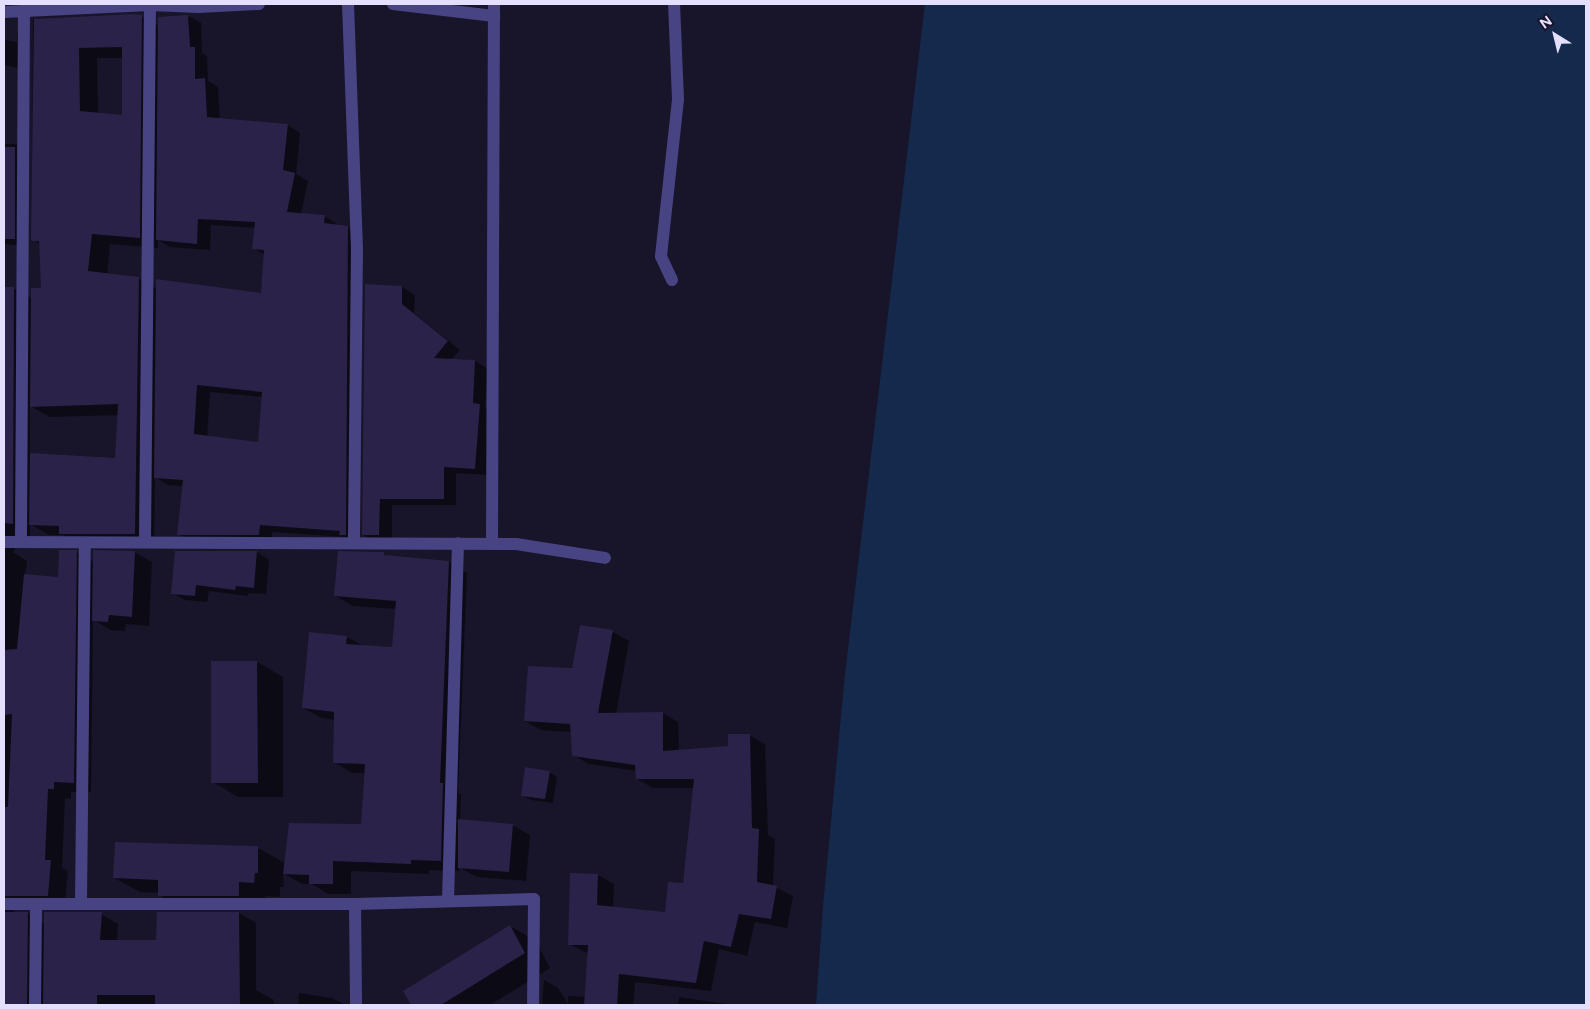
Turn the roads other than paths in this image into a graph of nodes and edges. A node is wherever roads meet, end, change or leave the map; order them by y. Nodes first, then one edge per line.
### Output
1 (259, 4) edge
2 (348, 4) edge
3 (393, 4) edge
4 (674, 4) edge
5 (150, 5) junction
6 (24, 10) junction
7 (494, 10) edge
8 (4, 12) edge
9 (672, 280) dead end
10 (145, 541) junction
11 (4, 542) edge
12 (21, 542) junction
13 (354, 542) junction
14 (458, 543) junction
15 (85, 544) junction
16 (492, 544) junction
17 (605, 558) dead end
18 (448, 901) junction
19 (4, 904) edge
20 (81, 904) junction
21 (355, 904) junction
22 (36, 905) junction
23 (34, 1005) edge
24 (356, 1005) edge
25 (533, 1005) edge

1 - 5 street
2 - 13 street
3 - 7 street
4 - 9 street
5 - 6 street
5 - 10 street
6 - 8 street
6 - 12 street
7 - 16 street
10 - 13 street
10 - 15 street
11 - 12 street
12 - 15 street
13 - 14 street
14 - 16 street
14 - 18 street
15 - 20 street
16 - 17 street
18 - 21 street
18 - 25 street
19 - 22 street
20 - 21 street
20 - 22 street
21 - 24 street
22 - 23 street

